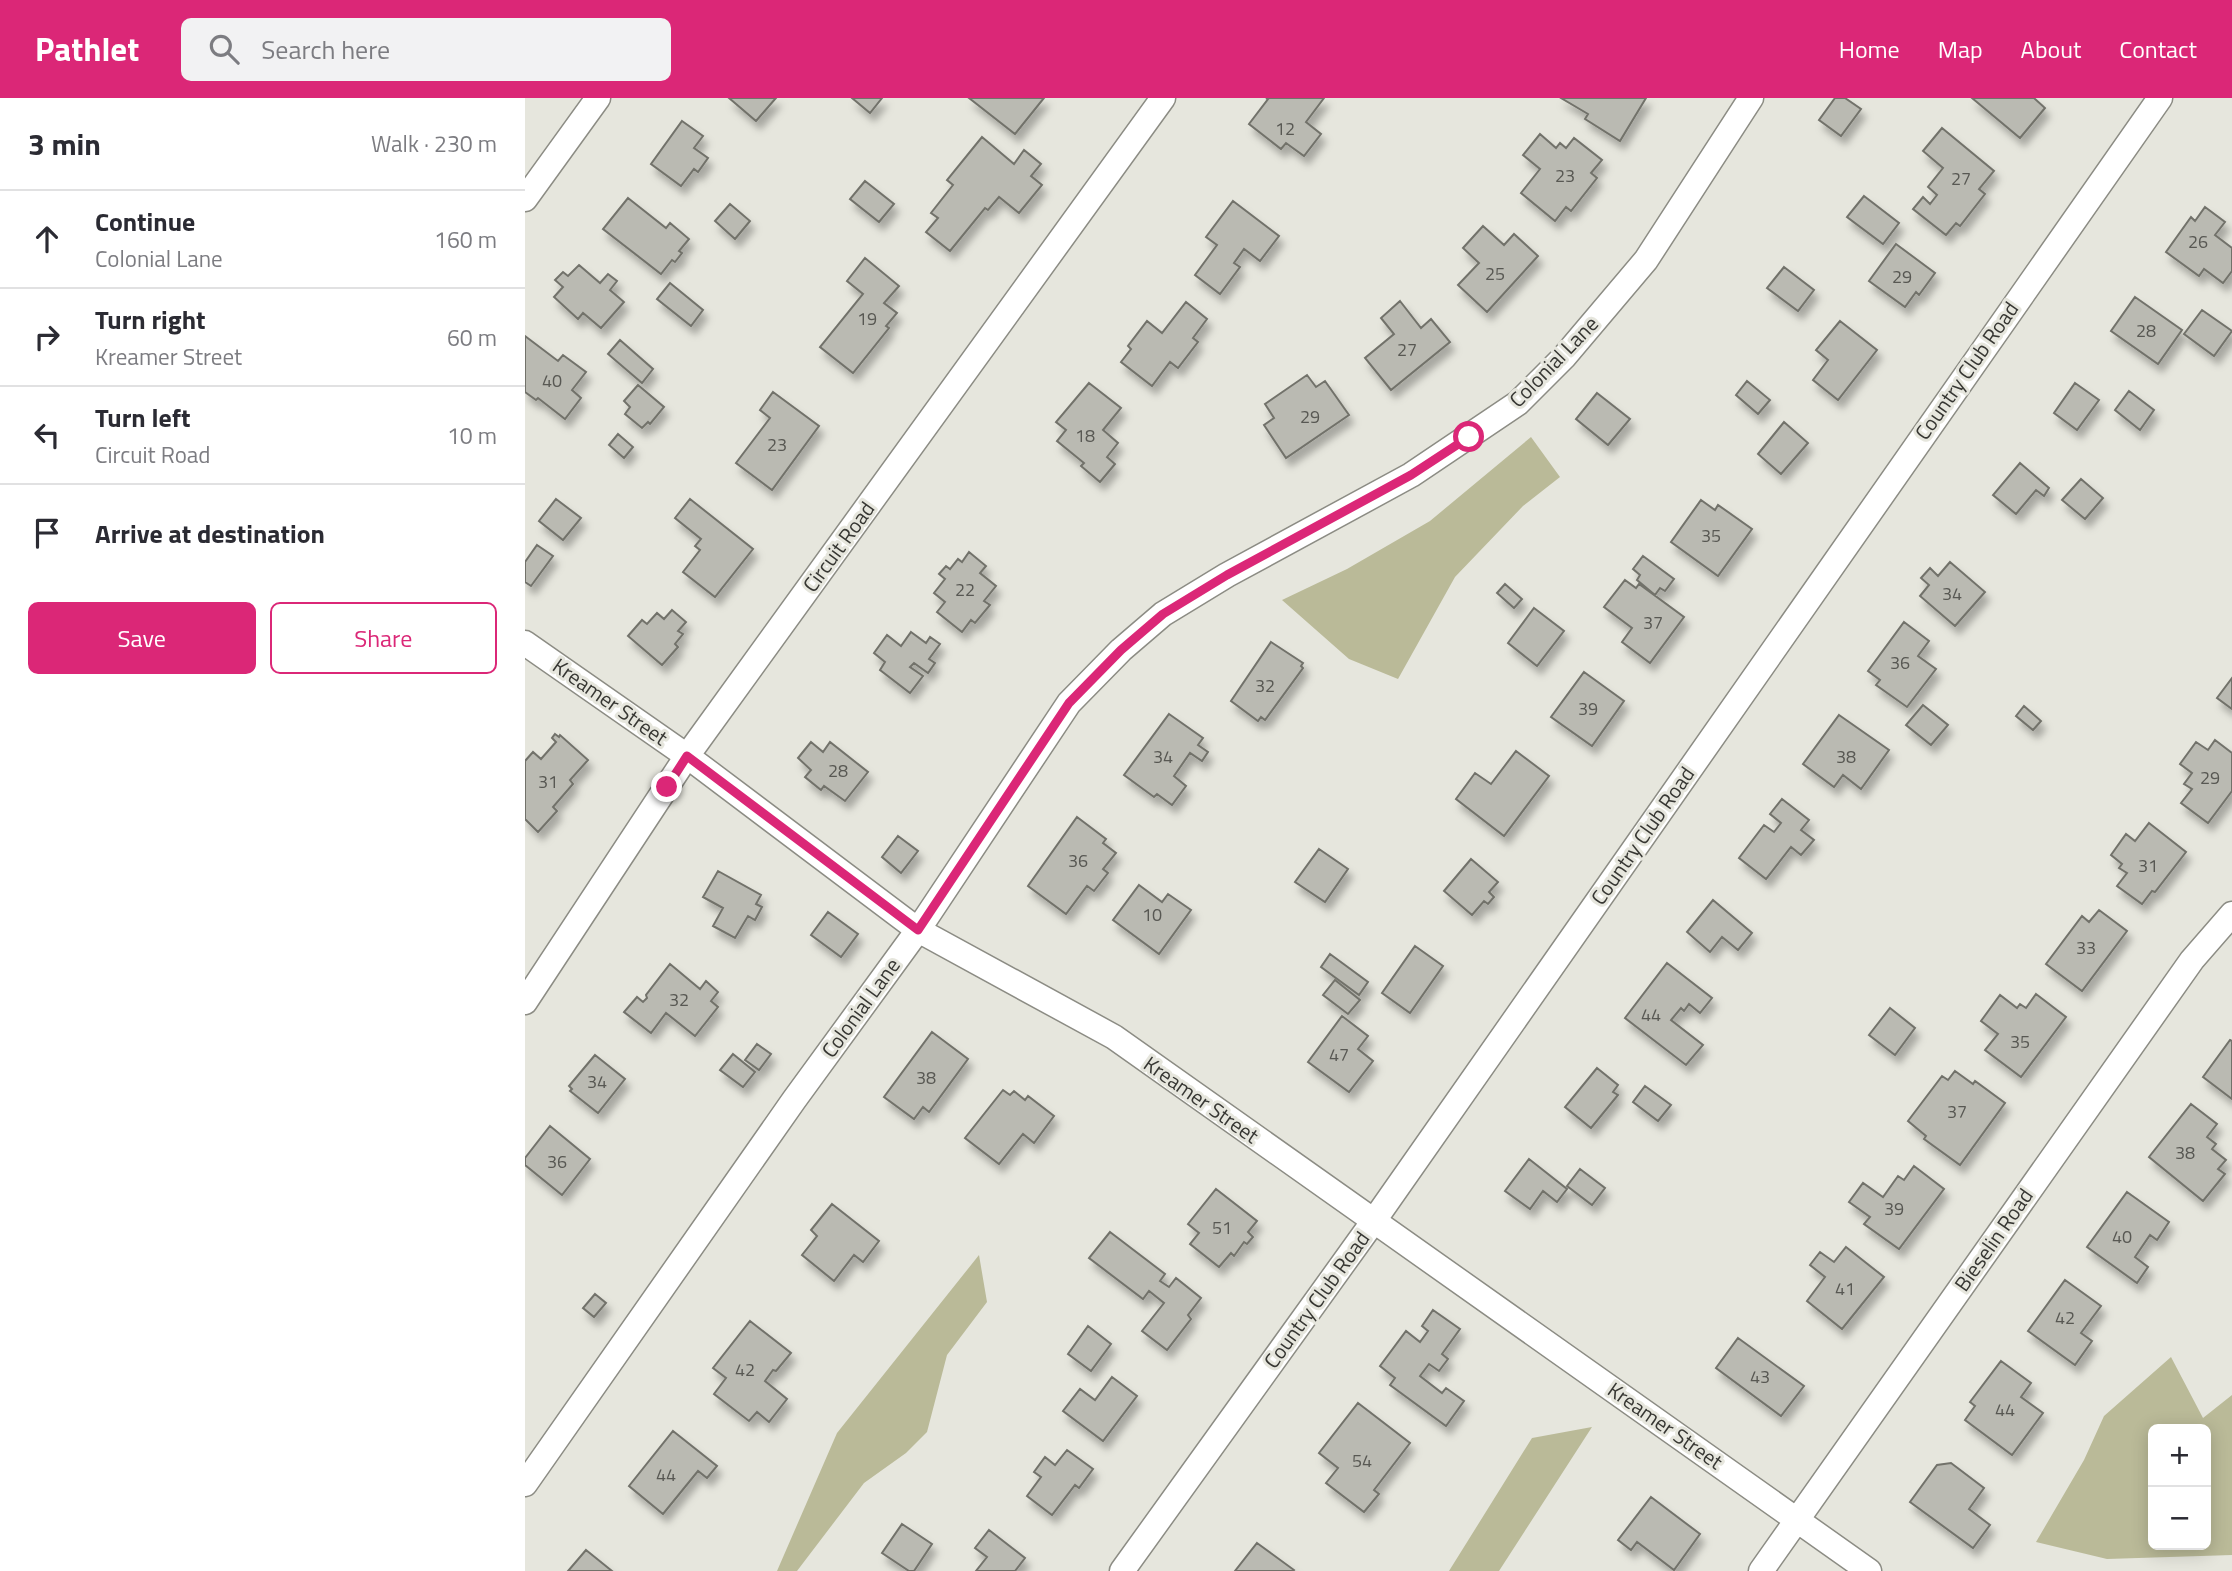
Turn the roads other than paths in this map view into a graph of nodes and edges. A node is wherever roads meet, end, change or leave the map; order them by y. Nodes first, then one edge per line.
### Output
1 (598, 98) edge
2 (1163, 98) edge
3 (1751, 98) edge
4 (2160, 98) edge
5 (525, 199) edge
6 (525, 643) edge
7 (687, 756) junction
8 (2232, 914) edge
9 (918, 930) junction
10 (525, 1002) edge
11 (1373, 1222) junction
12 (525, 1484) edge
13 (1797, 1519) junction
14 (1122, 1571) edge
15 (1761, 1571) edge
16 (1869, 1571) edge

1 - 5 street
2 - 7 street, Circuit Road
3 - 9 street, Colonial Lane
4 - 11 street, Country Club Road
6 - 7 street, Kreamer Street
7 - 9 street, Kreamer Street
7 - 10 street, Circuit Road
8 - 13 street, Bieselin Road
9 - 11 street, Kreamer Street
9 - 12 street, Colonial Lane
11 - 13 street, Kreamer Street
11 - 14 street, Country Club Road
13 - 15 street, Bieselin Road
13 - 16 street, Kreamer Street

